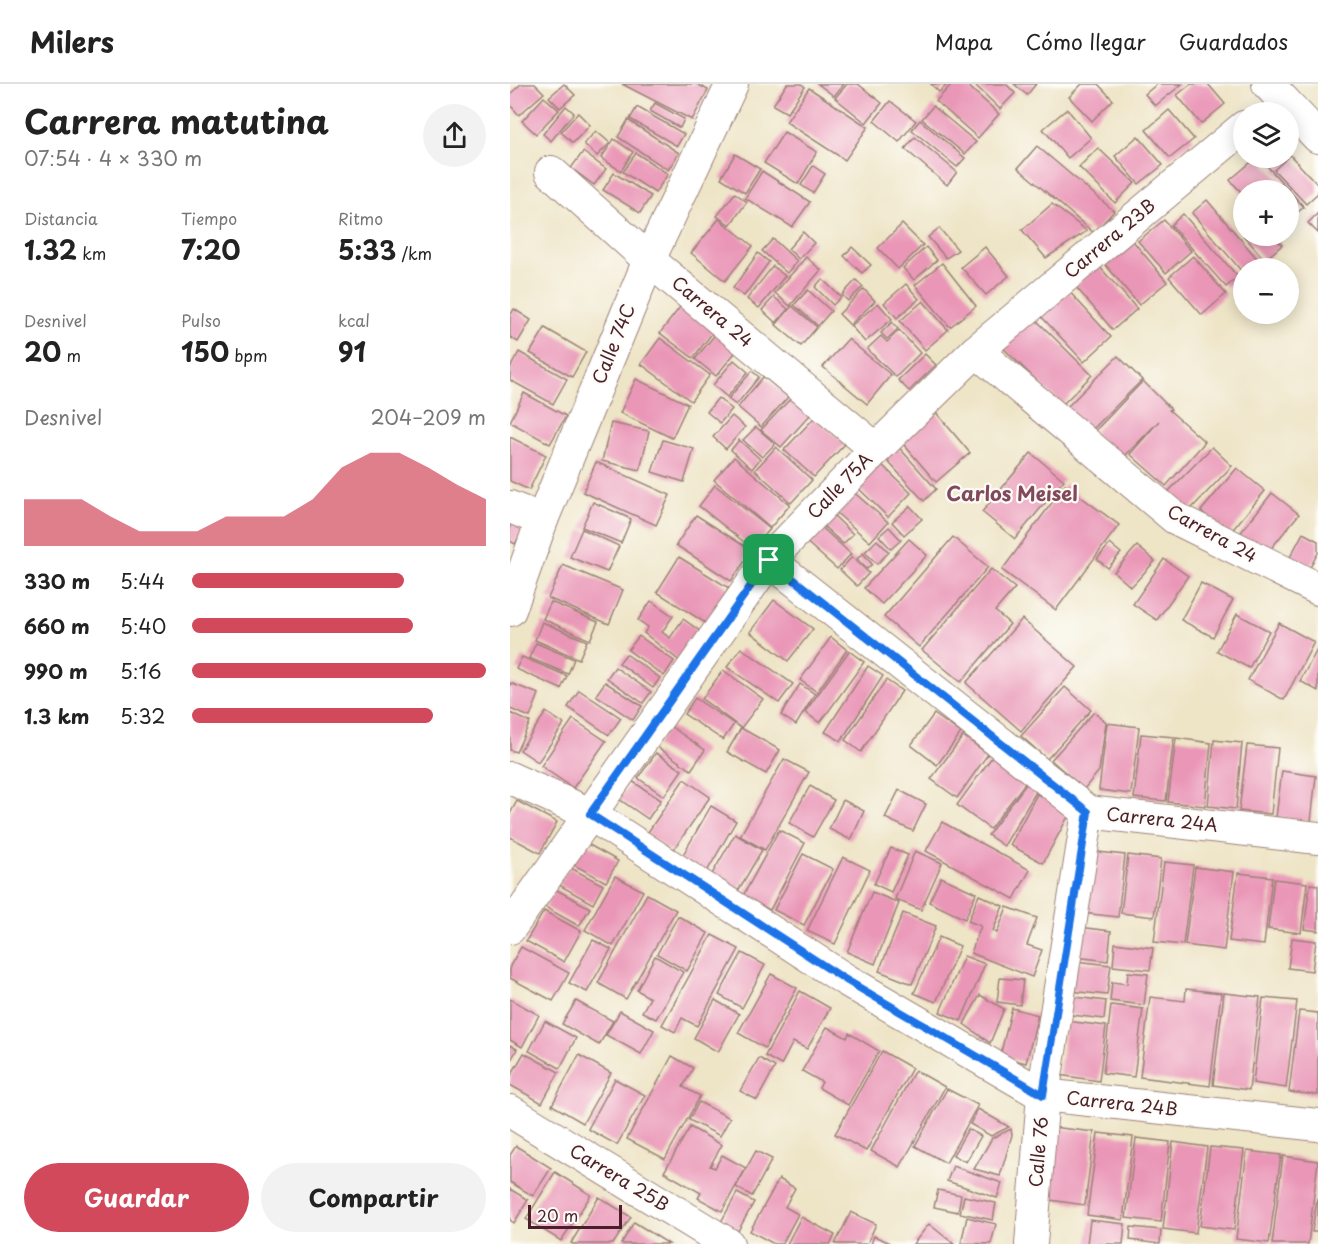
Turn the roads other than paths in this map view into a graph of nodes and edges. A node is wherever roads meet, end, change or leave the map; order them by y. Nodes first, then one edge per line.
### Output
1 (732, 84) edge
2 (1269, 98) edge
3 (1233, 136) edge
4 (1318, 137) edge
5 (551, 172) dead end
6 (649, 260) junction
7 (976, 351) junction
8 (876, 449) junction
9 (510, 507) edge
10 (542, 520) junction
11 (769, 560) junction
12 (1318, 590) edge
13 (510, 610) edge
14 (510, 778) edge
15 (1088, 812) junction
16 (590, 814) junction
17 (1318, 838) edge
18 (510, 928) edge
19 (1043, 1095) junction
20 (510, 1111) edge
21 (1318, 1125) edge
22 (728, 1244) edge
23 (1031, 1244) edge

1 - 6 street, Calle 74C
2 - 4 street
3 - 7 street, Carrera 23B
5 - 6 street, Carrera 24
6 - 8 street, Carrera 24
6 - 10 street, Calle 74C
7 - 8 street, Calle 75A
7 - 12 street, Carrera 24
8 - 11 street, Calle 75A
9 - 10 street
10 - 13 street, Calle 74C
11 - 15 street, Carrera 24A
11 - 16 street, Calle 75A
14 - 16 street, Carrera 24B
15 - 17 street, Carrera 24A
15 - 19 street, Calle 76
16 - 18 street, Calle 75A
16 - 19 street, Carrera 24B
19 - 21 street, Carrera 24B
19 - 23 street, Calle 76
20 - 22 street, Carrera 25B

